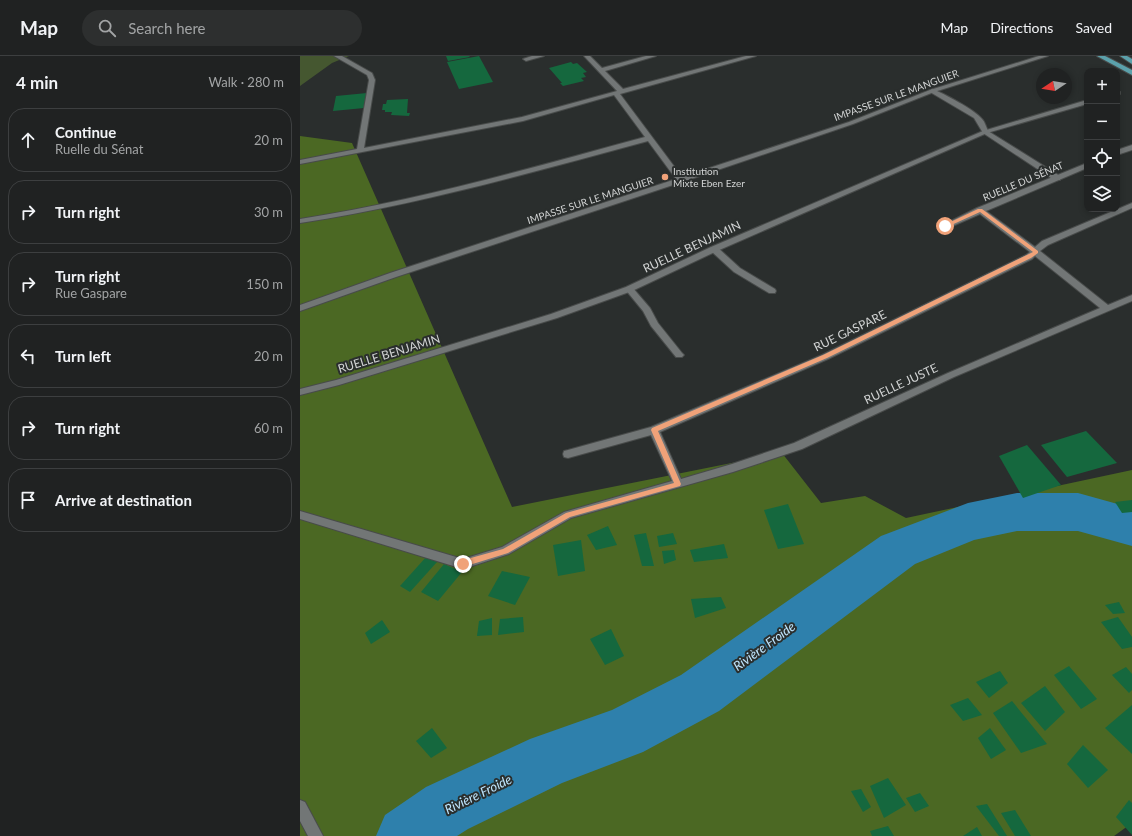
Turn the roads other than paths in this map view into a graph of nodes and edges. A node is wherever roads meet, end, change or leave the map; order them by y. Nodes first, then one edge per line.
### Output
1 (337, 56) edge
2 (541, 56) edge
3 (587, 56) edge
4 (653, 56) edge
5 (753, 56) edge
6 (1046, 56) edge
7 (1100, 56) edge
8 (1123, 56) edge
9 (526, 59) dead end
10 (1132, 62) edge
11 (600, 70) junction
12 (1132, 73) edge
13 (932, 91) junction
14 (619, 93) junction
15 (1084, 103) edge
16 (985, 132) junction
17 (649, 138) junction
18 (1132, 147) edge
19 (360, 150) junction
20 (1120, 152) edge
21 (300, 162) edge
22 (1084, 166) edge
23 (1057, 178) junction
24 (681, 181) junction
25 (1132, 205) edge
26 (980, 210) junction
27 (300, 221) edge
28 (945, 226) dead end
29 (714, 249) junction
30 (1036, 252) junction
31 (629, 289) junction
32 (772, 291) dead end
33 (1132, 298) edge
34 (300, 308) edge
35 (1106, 308) junction
36 (679, 355) dead end
37 (300, 392) edge
38 (654, 430) junction
39 (568, 454) dead end
40 (678, 484) junction
41 (300, 515) edge
42 (300, 807) edge
43 (316, 836) edge

1 - 19 street
2 - 9 street
3 - 11 street
4 - 11 street
5 - 14 street
6 - 13 street, IMPASSE SUR LE MANGUIER
7 - 12 main road
8 - 10 main road
11 - 14 street
13 - 16 street
13 - 24 street, IMPASSE SUR LE MANGUIER
14 - 17 street
14 - 19 street
15 - 16 street, RUELLE BENJAMIN
16 - 23 street
16 - 29 street, RUELLE BENJAMIN
17 - 24 street
17 - 27 street
18 - 20 street
19 - 21 street
22 - 23 street, RUELLE DU SÉNAT
23 - 26 street, RUELLE DU SÉNAT
24 - 34 street, IMPASSE SUR LE MANGUIER
25 - 30 street, RUE GASPARE
26 - 28 street, RUELLE DU SÉNAT
26 - 30 street
29 - 31 street, RUELLE BENJAMIN
29 - 32 street
30 - 35 street
30 - 38 street, RUE GASPARE
31 - 36 street
31 - 37 street, RUELLE BENJAMIN
33 - 35 street, RUELLE JUSTE
35 - 40 street, RUELLE JUSTE
38 - 39 street, RUE GASPARE
38 - 40 street
40 - 41 street, RUELLE JUSTE
42 - 43 street

